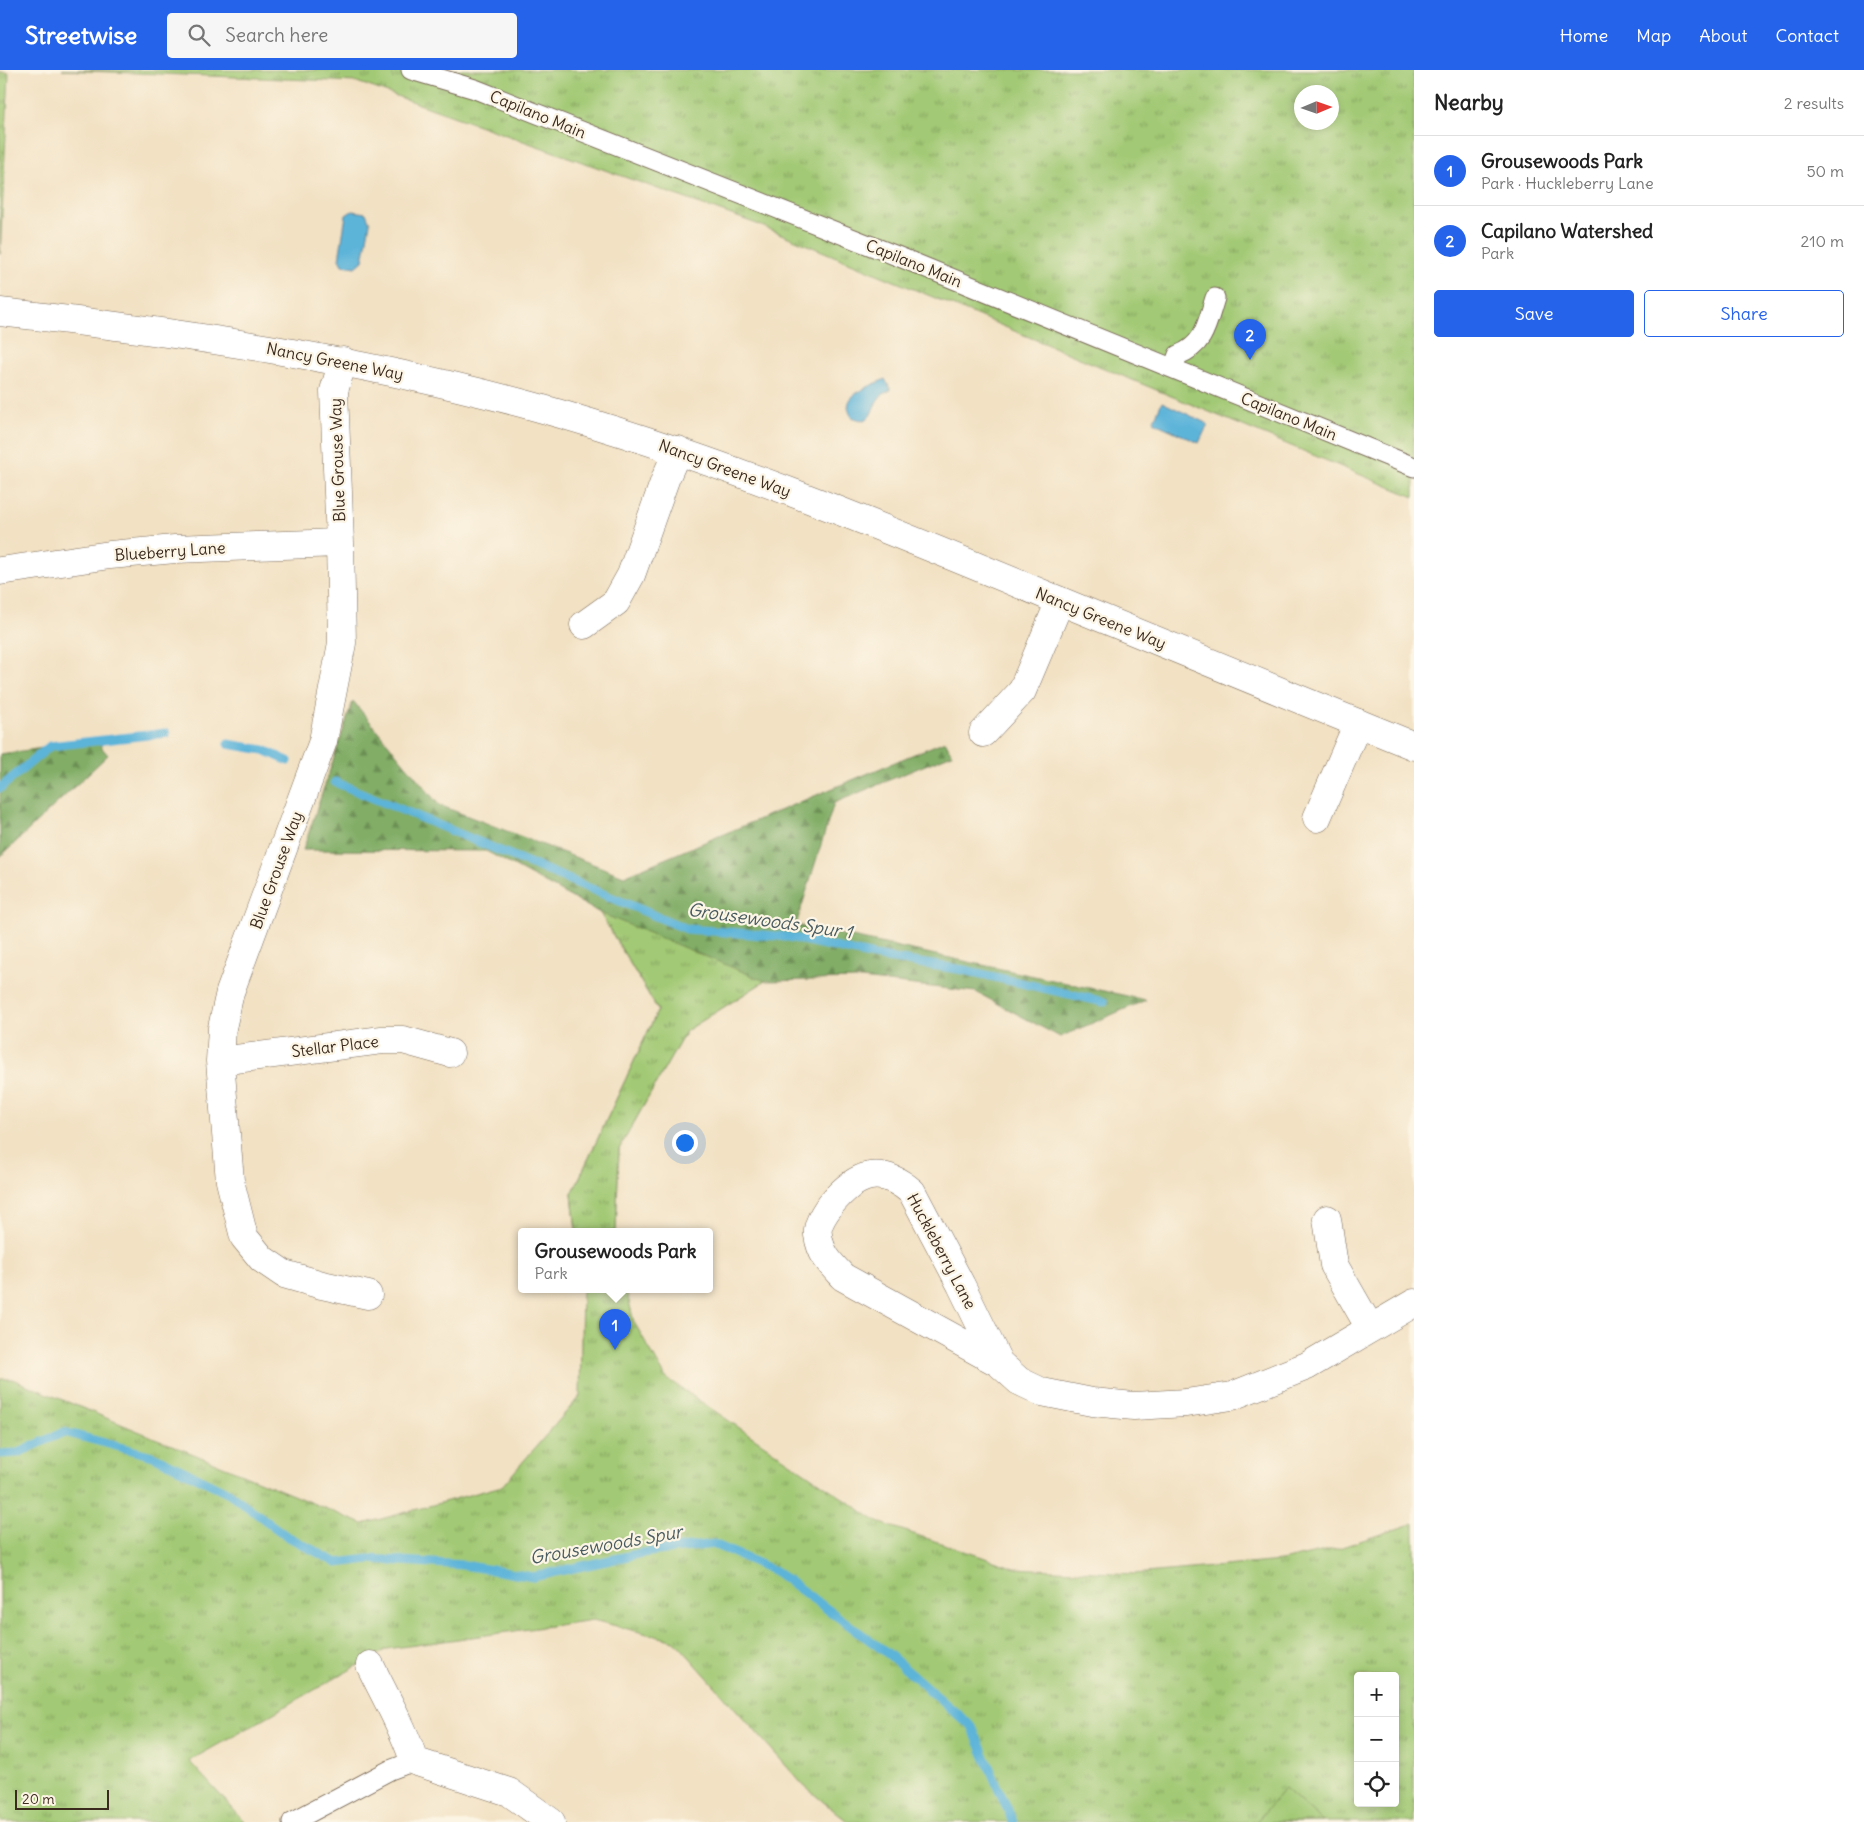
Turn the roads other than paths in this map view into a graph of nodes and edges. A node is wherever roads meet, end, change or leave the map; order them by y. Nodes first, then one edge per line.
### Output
1 (411, 70) edge
2 (1215, 298) dead end
3 (0, 312) edge
4 (343, 361) junction
5 (1172, 368) junction
6 (678, 450) junction
7 (1414, 467) edge
8 (340, 543) junction
9 (0, 571) edge
10 (1060, 601) junction
11 (584, 625) dead end
12 (1358, 723) junction
13 (983, 733) dead end
14 (1414, 746) edge
15 (1317, 818) dead end
16 (450, 1053) dead end
17 (220, 1061) junction
18 (1327, 1219) dead end
19 (368, 1296) dead end
20 (1414, 1303) edge
21 (1370, 1328) junction
22 (999, 1363) junction
23 (370, 1665) dead end
24 (414, 1762) junction
25 (292, 1822) edge
26 (551, 1822) edge

1 - 5 lane, Capilano Main
2 - 5 lane
3 - 4 street, Nancy Greene Way
4 - 6 street, Nancy Greene Way
4 - 8 street, Blue Grouse Way
5 - 7 lane, Capilano Main
6 - 10 street, Nancy Greene Way
6 - 11 street
8 - 9 street, Blueberry Lane
8 - 17 street, Blue Grouse Way
10 - 12 street, Nancy Greene Way
10 - 13 street
12 - 14 street, Nancy Greene Way
12 - 15 street
16 - 17 street, Stellar Place
17 - 19 street, Blue Grouse Way
18 - 21 street
20 - 21 street, Huckleberry Lane
21 - 22 street, Huckleberry Lane
22 - 22 street, Huckleberry Lane
23 - 24 street
24 - 25 lane
24 - 26 street

